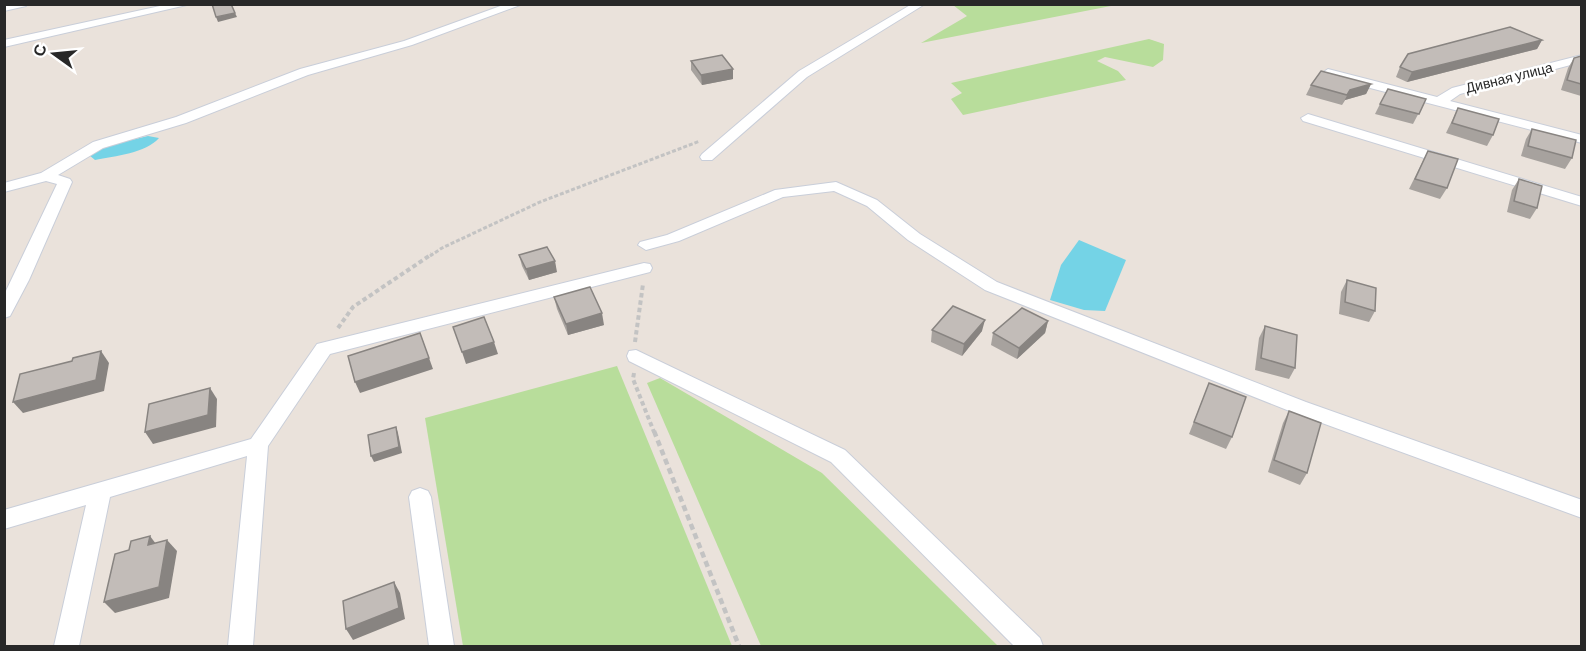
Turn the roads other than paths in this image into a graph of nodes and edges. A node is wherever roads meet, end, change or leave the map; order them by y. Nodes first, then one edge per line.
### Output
1 (22, 4) edge
2 (186, 4) edge
3 (518, 4) edge
4 (920, 4) edge
5 (4, 8) edge
6 (4, 44) edge
7 (1581, 58) edge
8 (1328, 73) edge
9 (1439, 102) junction
10 (1308, 118) dead end
11 (1581, 139) edge
12 (707, 157) dead end
13 (46, 176) junction
14 (4, 188) edge
15 (1581, 202) edge
16 (646, 245) dead end
17 (644, 268) road end
18 (4, 312) edge
19 (636, 356) road end
20 (258, 445) junction
21 (100, 493) junction
22 (420, 496) dead end
23 (1581, 509) edge
24 (4, 520) edge
25 (66, 646) edge
26 (241, 646) edge
27 (442, 646) edge
28 (1031, 646) edge

1 - 5 street
2 - 6 street
3 - 13 street
4 - 12 street
7 - 9 street, Дивная улица
8 - 9 street
9 - 11 street
10 - 15 street
13 - 14 street
13 - 18 street
16 - 23 street
17 - 20 street
19 - 28 street
20 - 21 street
20 - 26 street
21 - 24 street
21 - 25 street
22 - 27 street

